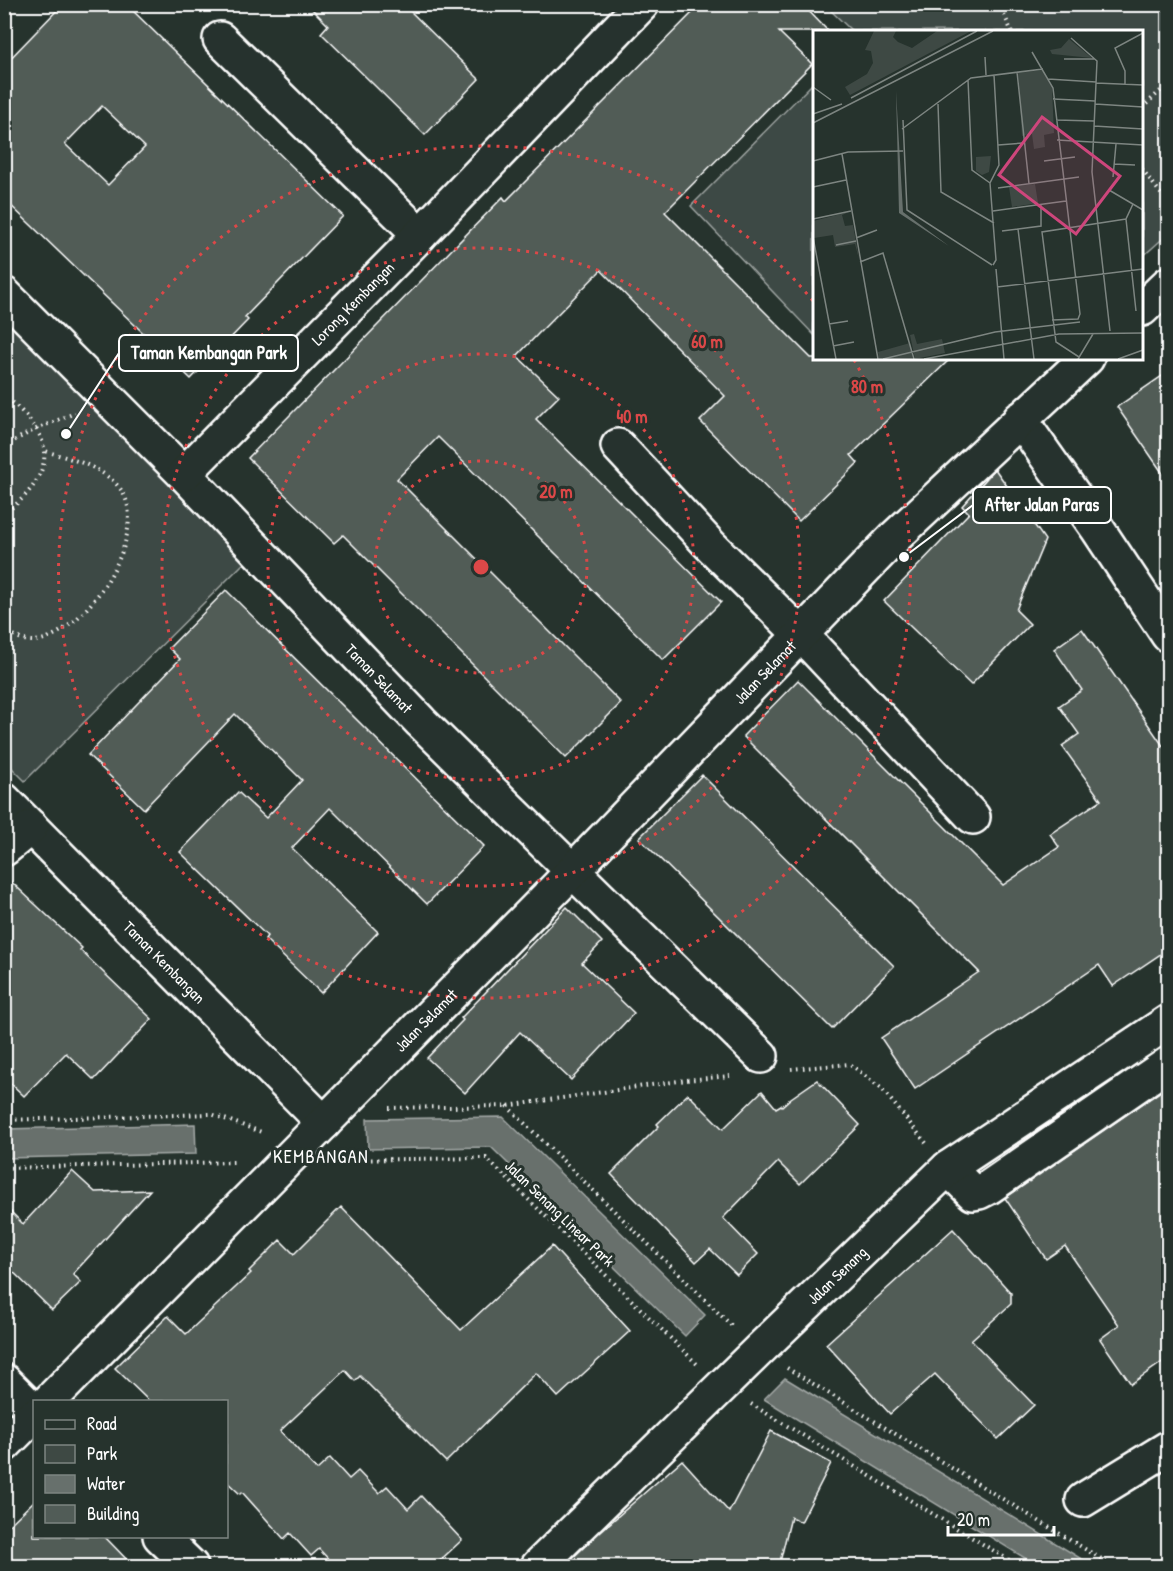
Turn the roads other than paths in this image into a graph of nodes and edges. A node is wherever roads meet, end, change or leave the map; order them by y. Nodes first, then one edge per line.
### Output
1 (642, 4) edge
2 (220, 39) dead end
3 (420, 235) junction
4 (1168, 284) edge
5 (4, 294) edge
6 (1143, 308) edge
7 (1085, 360) edge
8 (1020, 419) junction
9 (618, 446) dead end
10 (184, 474) junction
11 (800, 635) junction
12 (1168, 635) edge
13 (4, 800) edge
14 (973, 817) dead end
15 (31, 827) junction
16 (4, 849) edge
17 (572, 871) junction
18 (1168, 1022) edge
19 (773, 1063) road end
20 (1168, 1064) edge
21 (324, 1123) junction
22 (948, 1168) junction
23 (4, 1381) edge
24 (49, 1400) edge
25 (33, 1412) edge
26 (33, 1414) edge
27 (4, 1445) edge
28 (1168, 1448) edge
29 (1083, 1500) dead end
30 (162, 1538) edge
31 (191, 1566) edge
32 (538, 1566) edge

1 - 3 street, Lorong Kembangan
2 - 3 street
3 - 10 street, Lorong Kembangan
4 - 6 street
5 - 10 street, Taman Selamat
7 - 8 street, Jalan Selamat
8 - 11 street, Jalan Selamat
8 - 12 street
9 - 11 street, Jalan Selamat
10 - 17 street, Taman Selamat
11 - 14 street, Jalan Selamat
11 - 17 street, Jalan Selamat
13 - 15 street, Taman Kembangan
15 - 16 street
15 - 21 street, Taman Kembangan
17 - 19 street, Taman Selamat
17 - 21 street, Jalan Selamat
18 - 22 street, Jalan Senang
20 - 22 street
21 - 24 street, Jalan Selamat
22 - 32 street, Jalan Senang
23 - 25 street
26 - 27 street
28 - 29 street
30 - 31 street

